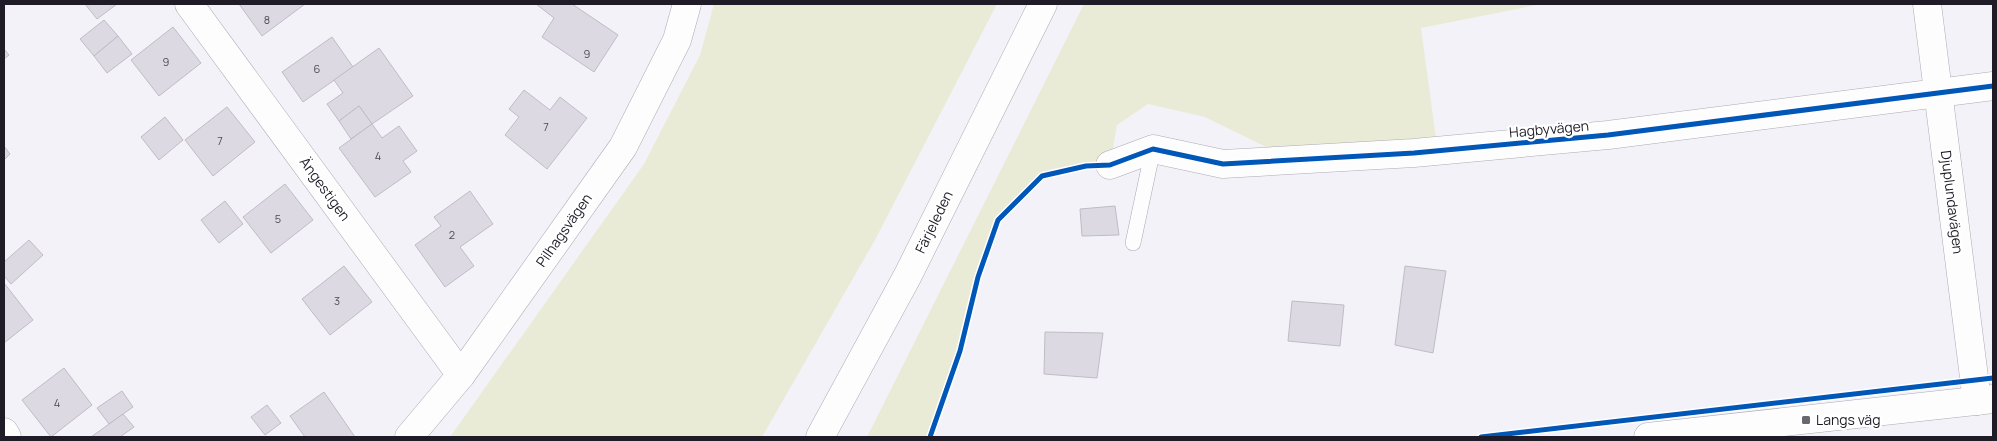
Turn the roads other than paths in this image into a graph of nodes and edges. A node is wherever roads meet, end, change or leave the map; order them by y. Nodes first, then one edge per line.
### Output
1 (189, 4) edge
2 (687, 4) edge
3 (1044, 4) edge
4 (1927, 4) edge
5 (1993, 86) edge
6 (1938, 94) junction
7 (1153, 149) junction
8 (1110, 165) dead end
9 (1134, 242) dead end
10 (461, 375) junction
11 (1985, 400) edge
12 (4, 432) edge
13 (1663, 436) edge
14 (7, 437) edge
15 (409, 437) edge
16 (820, 437) edge

1 - 10 street, Ängestigen
2 - 10 street, Pilhagsvägen
3 - 16 street, Färjeleden
4 - 6 street, Djuplundavägen
5 - 6 street, Hagbyvägen
6 - 7 street, Hagbyvägen
6 - 11 street, Djuplundavägen
7 - 8 street
7 - 9 lane
10 - 15 street, Pilhagsvägen
11 - 13 street
12 - 14 street

